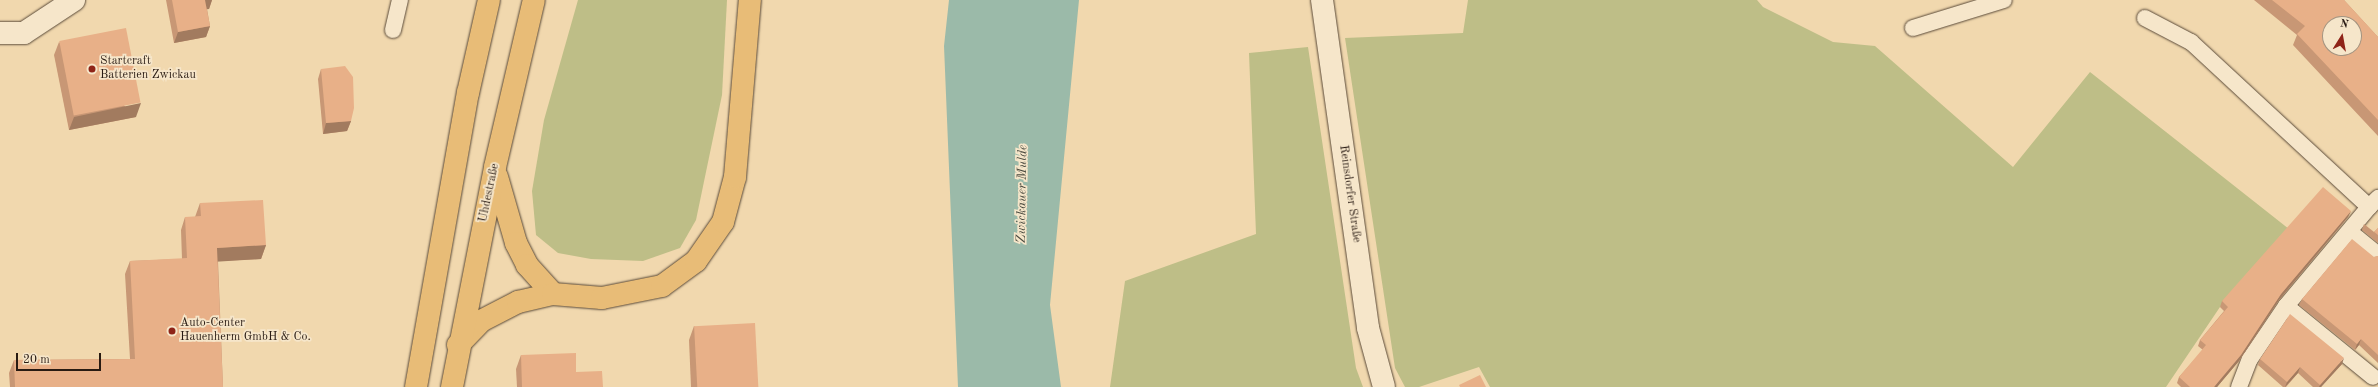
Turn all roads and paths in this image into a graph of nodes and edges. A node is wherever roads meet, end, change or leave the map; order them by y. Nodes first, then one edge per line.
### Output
1 (74, 0) edge
2 (400, 0) edge
3 (489, 0) edge
4 (534, 0) edge
5 (750, 0) edge
6 (1322, 0) edge
7 (2004, 0) edge
8 (2145, 18) dead end
9 (1913, 28) dead end
10 (393, 30) dead end
11 (0, 33) edge
12 (496, 167) junction
13 (2373, 202) edge
14 (2350, 232) junction
15 (2378, 255) edge
16 (553, 294) junction
17 (2286, 306) junction
18 (458, 345) junction
19 (2373, 376) dead end
20 (416, 387) edge
21 (452, 387) edge
22 (1384, 387) edge
23 (2239, 387) edge

1 - 11 street
2 - 10 lane
3 - 20 main road
4 - 12 main road, Uhdestraße
5 - 16 main road
6 - 22 street, Reinsdorfer Straße
7 - 9 lane
8 - 13 lane
12 - 16 main road
12 - 18 main road, Uhdestraße
13 - 14 lane
14 - 15 lane
14 - 17 lane
16 - 18 main road
17 - 19 lane
17 - 23 lane
18 - 21 main road, Uhdestraße

